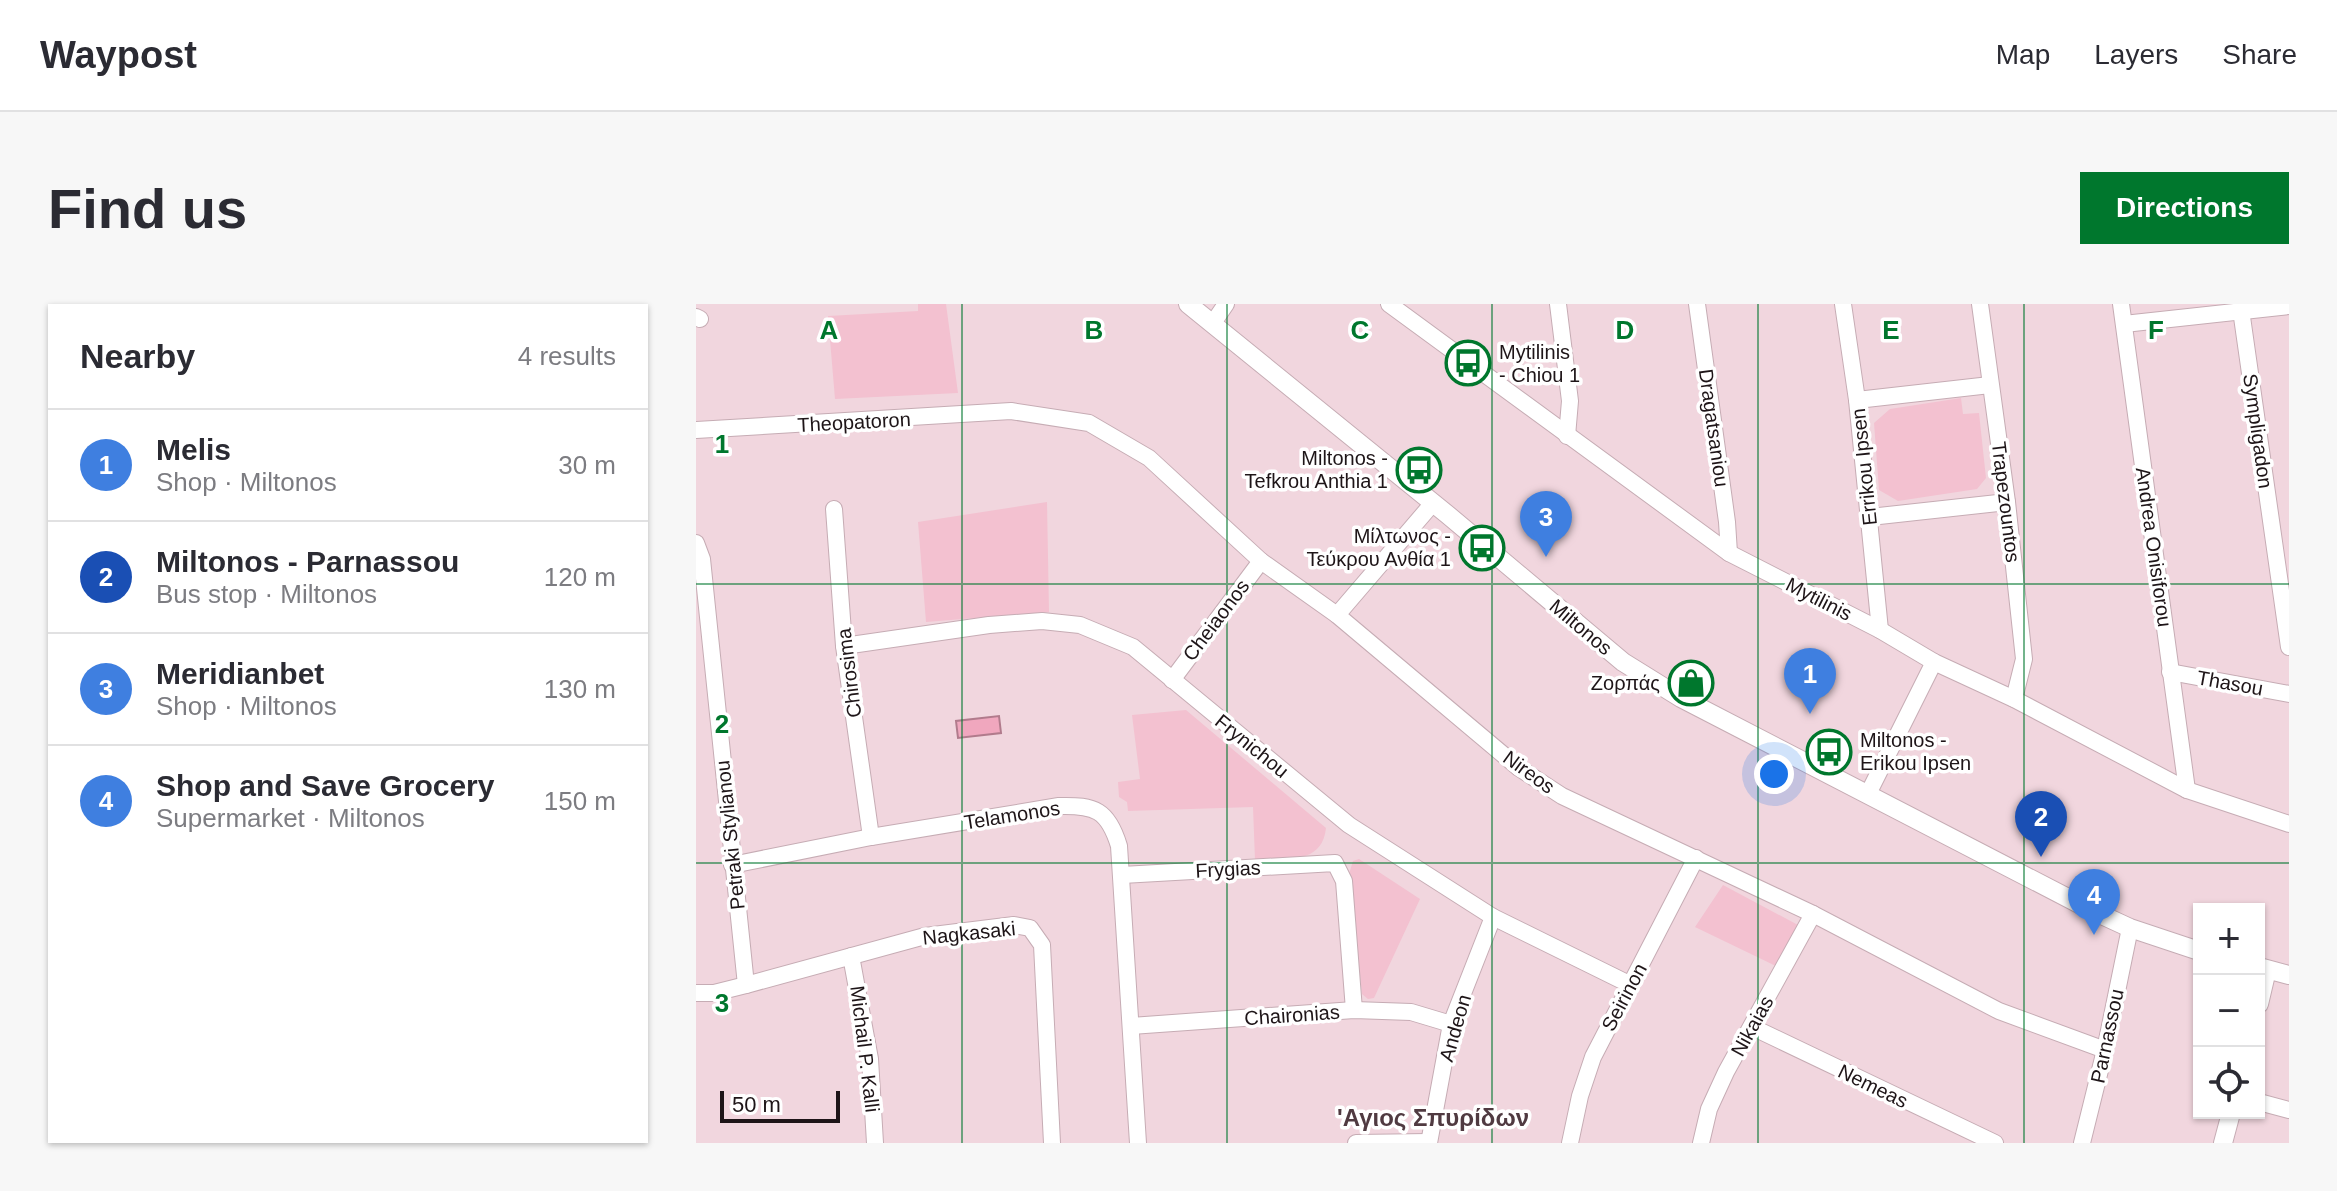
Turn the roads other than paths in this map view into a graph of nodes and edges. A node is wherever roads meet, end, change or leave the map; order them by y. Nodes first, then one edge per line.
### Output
1 (1188, 304) edge
2 (1226, 304) edge
3 (1389, 304) edge
4 (1414, 304) edge
5 (1558, 304) edge
6 (1697, 304) edge
7 (1843, 304) edge
8 (1980, 304) edge
9 (2121, 304) edge
10 (2289, 306) edge
11 (2241, 310) junction
12 (1213, 323) junction
13 (1417, 323) junction
14 (2124, 324) junction
15 (1990, 385) junction
16 (1857, 400) junction
17 (1011, 411) joint
18 (696, 430) edge
19 (1567, 436) junction
20 (2007, 502) junction
21 (1433, 503) junction
22 (834, 509) dead end
23 (1870, 517) junction
24 (696, 543) edge
25 (1729, 553) junction
26 (1261, 561) junction
27 (1337, 615) junction
28 (1880, 630) junction
29 (844, 646) junction
30 (2289, 647) edge
31 (1934, 662) junction
32 (2170, 672) junction
33 (1172, 680) junction
34 (2289, 694) edge
35 (2014, 699) junction
36 (2187, 790) junction
37 (1868, 794) junction
38 (2289, 824) edge
39 (871, 837) junction
40 (1696, 858) junction
41 (732, 865) junction
42 (1122, 875) junction
43 (1813, 914) junction
44 (1493, 917) junction
45 (2130, 928) junction
46 (2193, 949) edge
47 (851, 956) junction
48 (2265, 969) edge
49 (2289, 975) edge
50 (746, 985) junction
51 (1631, 985) junction
52 (696, 993) edge
53 (1354, 1010) junction
54 (1451, 1024) junction
55 (1131, 1026) junction
56 (1752, 1027) junction
57 (2105, 1050) junction
58 (2265, 1104) edge
59 (2289, 1110) edge
60 (2229, 1119) edge
61 (875, 1143) edge
62 (1052, 1143) edge
63 (1138, 1143) edge
64 (1356, 1143) edge
65 (1429, 1143) edge
66 (1570, 1143) edge
67 (1701, 1143) edge
68 (1995, 1143) edge
69 (2082, 1143) edge
70 (2223, 1143) edge

1 - 12 street, Miltonos
2 - 12 street
3 - 13 street, Mytilinis
4 - 13 street
5 - 19 street
6 - 25 street, Dragatsaniou
7 - 16 street, Errikou Ipsen
8 - 15 street, Trapezountos
9 - 14 street, Andrea Onisiforou
10 - 11 street
11 - 14 street
11 - 30 street, Sympligadon
12 - 21 street, Miltonos
13 - 19 street, Mytilinis
14 - 32 street, Andrea Onisiforou
15 - 16 street
15 - 20 street, Trapezountos
16 - 23 street, Errikou Ipsen
17 - 18 street, Theopatoron
17 - 26 street, Nireos
19 - 25 street, Mytilinis
20 - 23 street
20 - 35 street, Trapezountos
21 - 27 street
21 - 37 street, Miltonos
22 - 29 street, Chirosima
23 - 28 street, Errikou Ipsen
24 - 41 street, Petraki Stylianou
25 - 28 street, Mytilinis
26 - 27 street, Nireos
26 - 33 street, Cheiaonos
27 - 40 street, Nireos
28 - 31 street, Mytilinis
29 - 33 street, Frynichou
29 - 39 street, Chirosima
31 - 35 street, Mytilinis
31 - 37 street
32 - 34 street, Thasou
32 - 36 street, Andrea Onisiforou
33 - 44 street, Frynichou
35 - 36 street, Mytilinis
36 - 38 street, Mytilinis
37 - 45 street, Miltonos
39 - 41 street, Telamonos
39 - 42 street, Telamonos
40 - 43 street, Nireos
40 - 51 street, Seirinon
41 - 50 street, Petraki Stylianou
42 - 53 street, Frygias
42 - 55 street, Telamonos
43 - 56 street, Nikaias
43 - 57 street, Nireos
44 - 51 street, Frynichou
44 - 54 street, Andeon
45 - 46 street, Miltonos
45 - 57 street, Parnassou
47 - 50 street, Nagkasaki
47 - 61 street, Michail P. Kalli
47 - 62 street, Nagkasaki
48 - 49 street
50 - 52 street, Nagkasaki
51 - 66 street, Seirinon
53 - 54 street, Chaironias
53 - 55 street, Chaironias
54 - 65 street, Andeon
55 - 63 street, Telamonos
56 - 67 street, Nikaias
56 - 68 street, Nemeas
57 - 69 street, Parnassou
58 - 59 street
60 - 70 street
64 - 65 street

